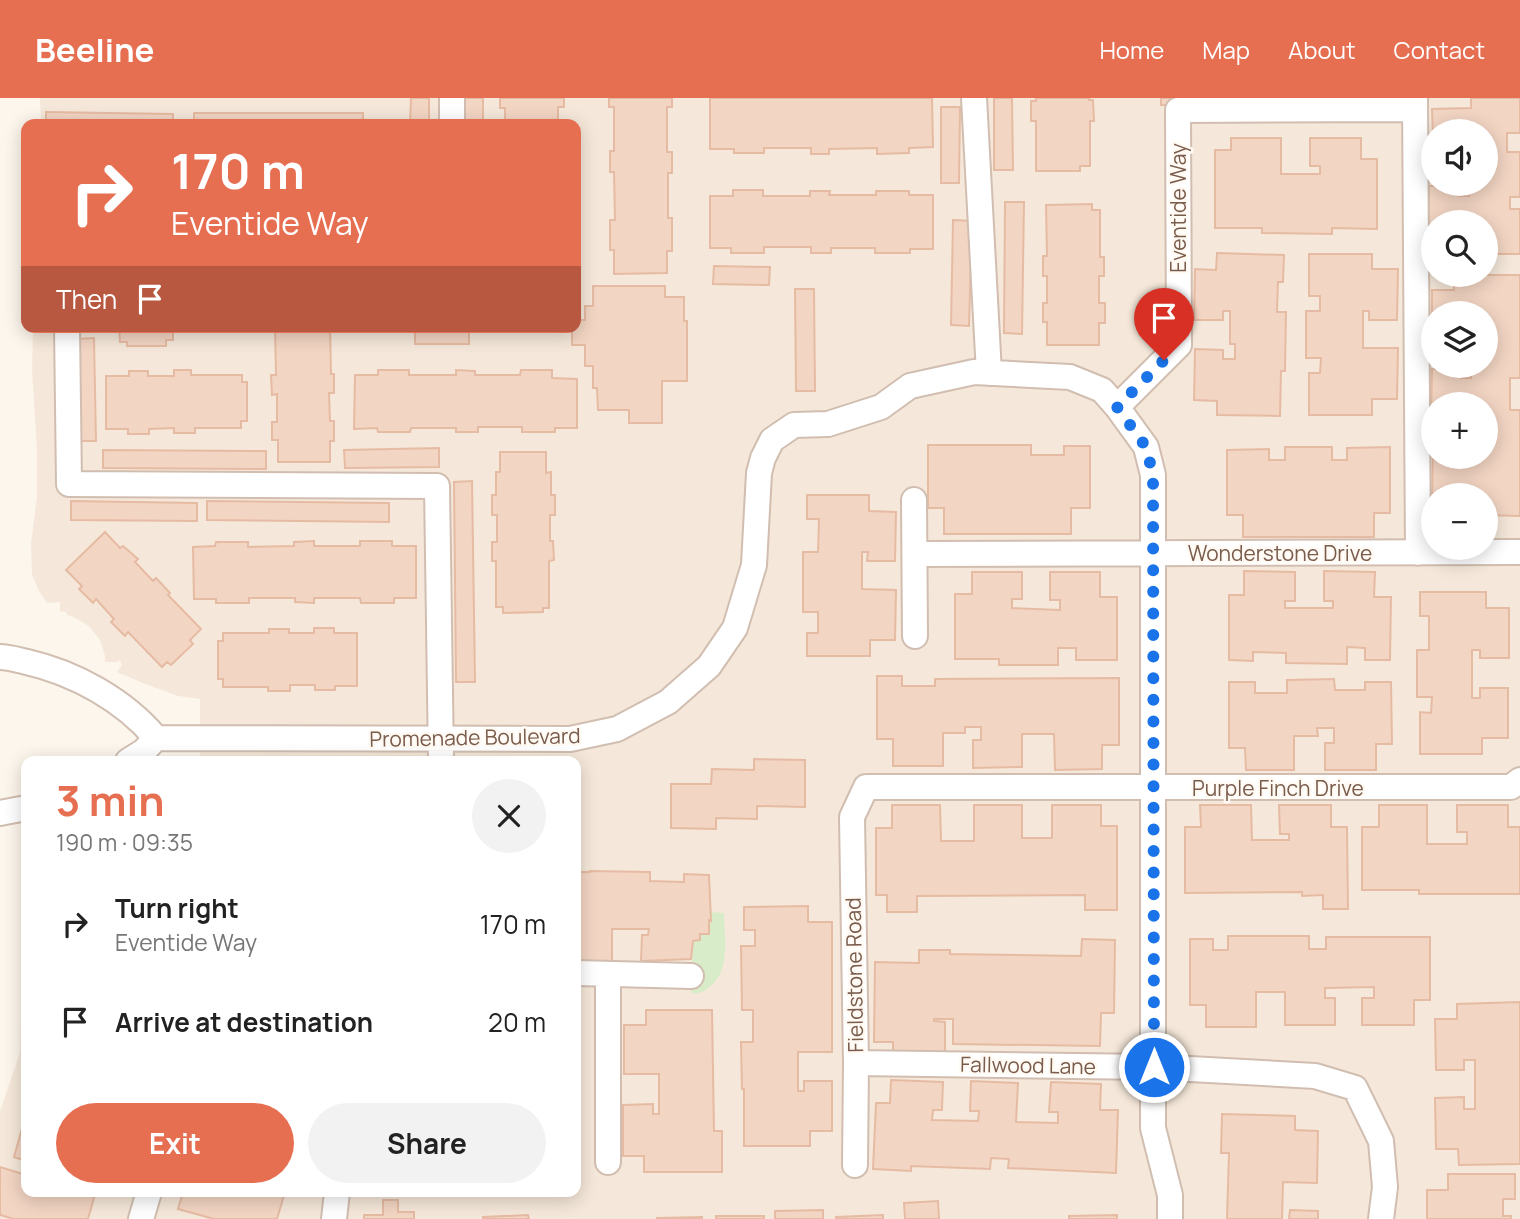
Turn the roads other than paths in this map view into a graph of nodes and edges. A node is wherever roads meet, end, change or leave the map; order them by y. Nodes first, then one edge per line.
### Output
1 (452, 98) edge
2 (974, 98) edge
3 (1415, 104) edge
4 (452, 119) edge
5 (67, 333) edge
6 (989, 373) junction
7 (1117, 407) junction
8 (914, 500) dead end
9 (1520, 552) edge
10 (1153, 553) junction
11 (1418, 553) junction
12 (915, 554) junction
13 (915, 636) dead end
14 (0, 657) edge
15 (156, 738) junction
16 (442, 750) edge
17 (136, 756) edge
18 (1520, 780) edge
19 (866, 788) joint
20 (1153, 788) junction
21 (21, 809) edge
22 (0, 813) edge
23 (581, 973) edge
24 (608, 974) junction
25 (691, 976) dead end
26 (856, 1063) junction
27 (1154, 1067) junction
28 (608, 1162) dead end
29 (855, 1165) dead end
30 (148, 1197) edge
31 (336, 1197) edge
32 (141, 1219) edge
33 (334, 1219) edge
34 (1170, 1219) edge
35 (1381, 1219) edge

1 - 4 street
2 - 6 street
3 - 7 street, Eventide Way
3 - 11 street
5 - 16 street
6 - 7 street, Promenade Boulevard
6 - 16 street, Promenade Boulevard
7 - 10 street, Promenade Boulevard
8 - 12 street
9 - 11 street, Wonderstone Drive
10 - 11 street, Wonderstone Drive
10 - 12 street, Wonderstone Drive
10 - 20 street, Promenade Boulevard
12 - 13 street
14 - 15 street
15 - 16 street, Promenade Boulevard
15 - 17 street
18 - 20 street, Purple Finch Drive
19 - 20 street, Purple Finch Drive
19 - 26 street, Fieldstone Road
20 - 27 street, Promenade Boulevard
21 - 22 street
23 - 24 street
24 - 25 street
24 - 28 street
26 - 27 street, Fallwood Lane
26 - 29 street, Fieldstone Road
27 - 34 street, Promenade Boulevard
27 - 35 street, Fallwood Lane
30 - 32 street
31 - 33 street

